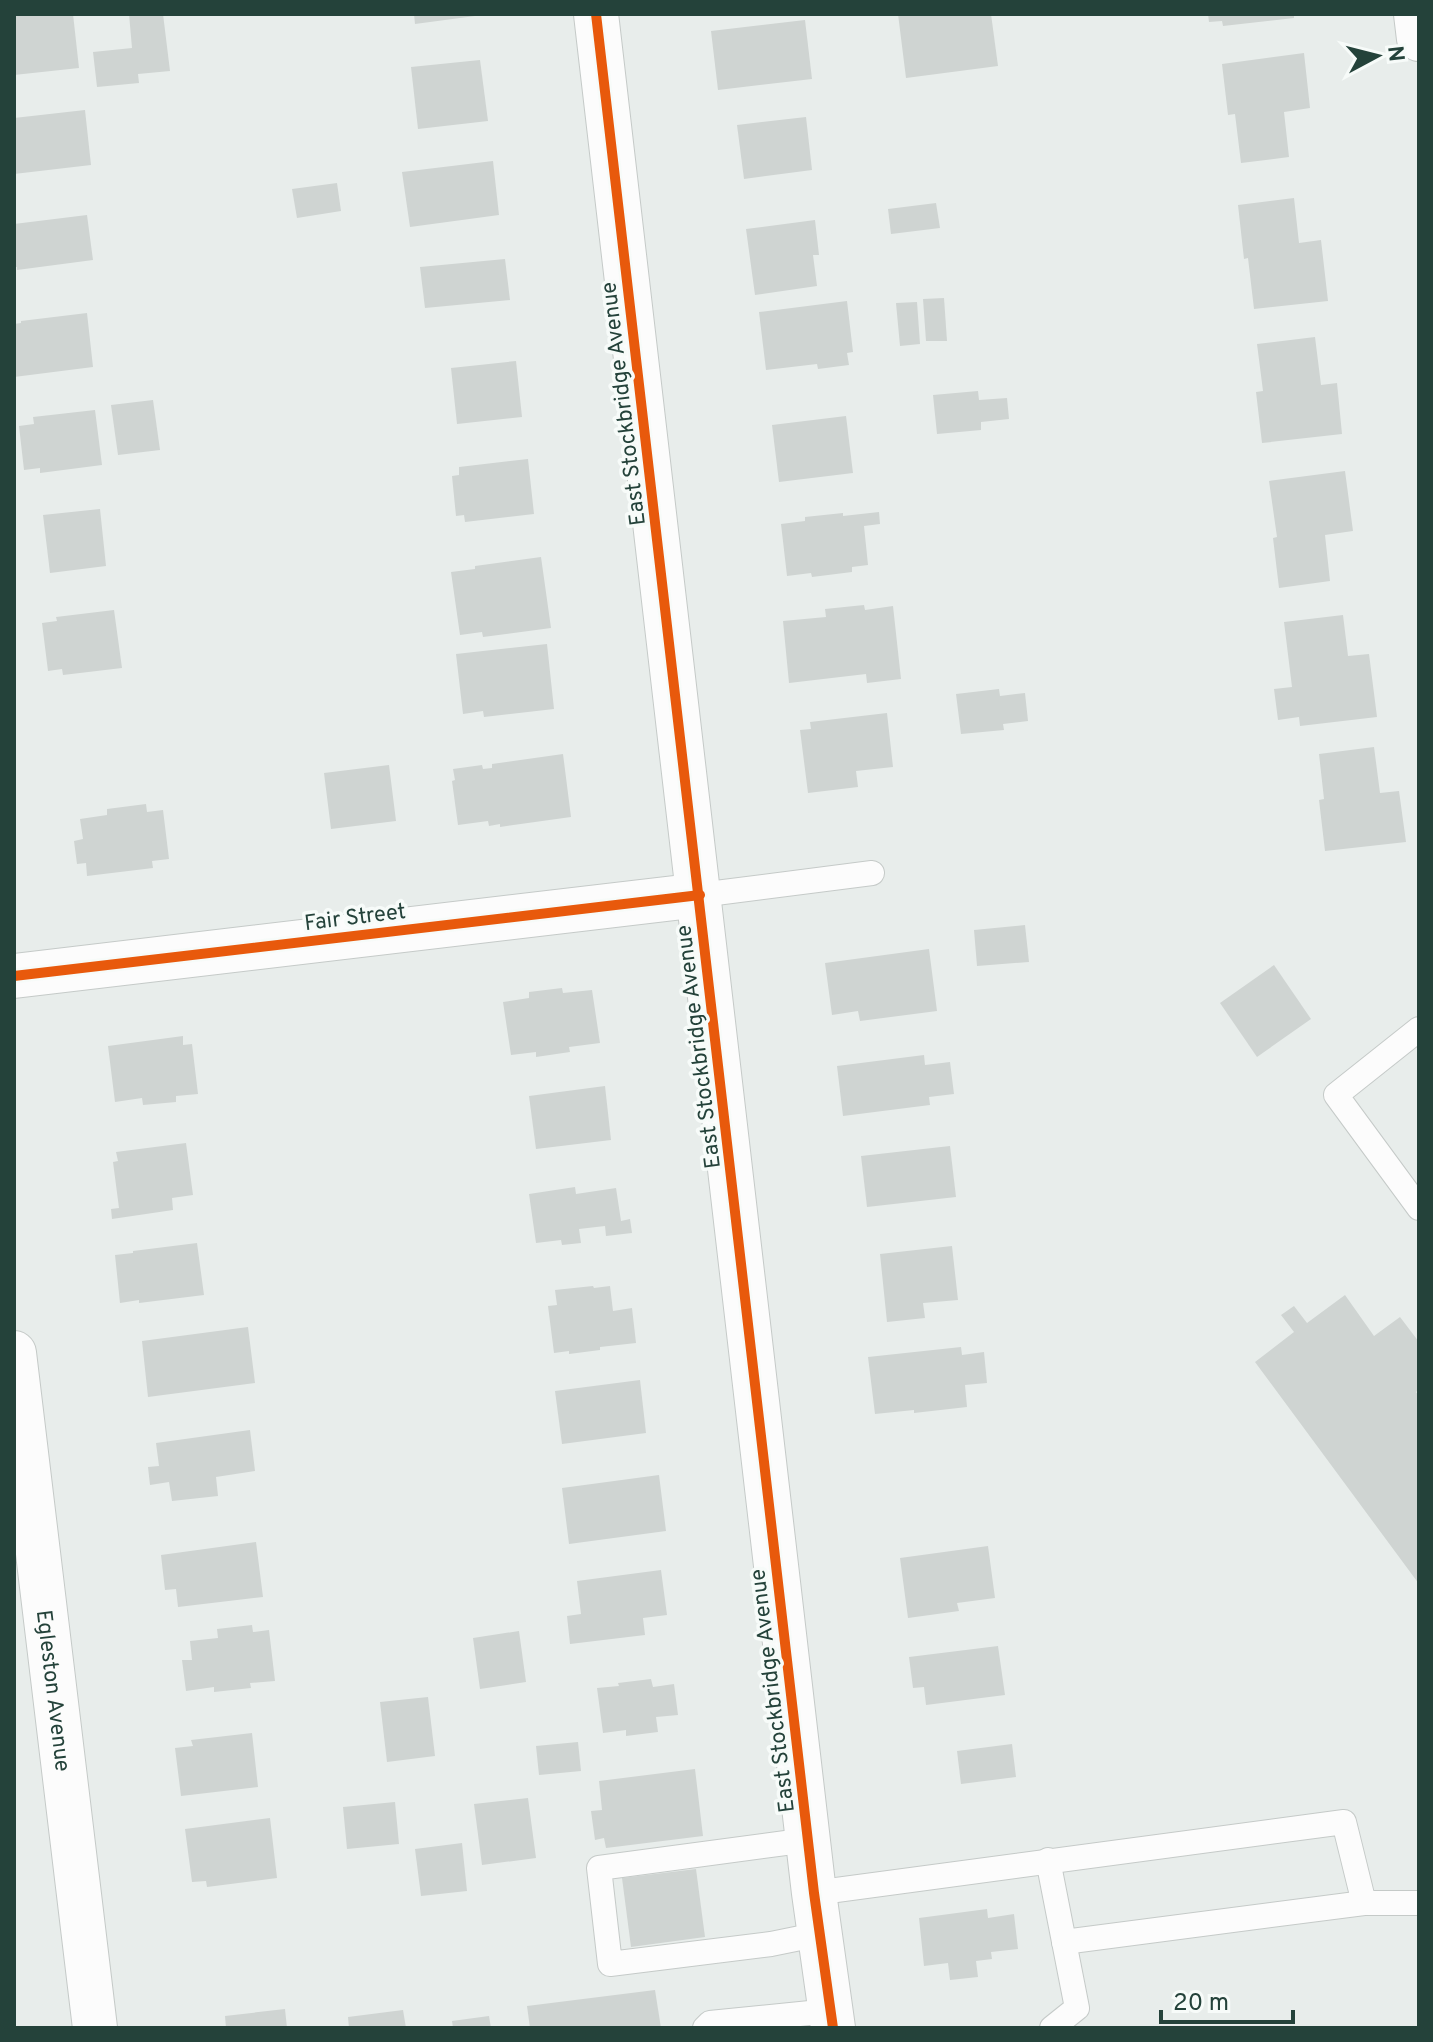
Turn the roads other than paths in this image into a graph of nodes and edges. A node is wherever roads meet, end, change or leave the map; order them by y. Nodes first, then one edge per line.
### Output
1 (596, 14) edge
2 (1416, 14) edge
3 (1419, 39) edge
4 (872, 873) dead end
5 (700, 895) junction
6 (14, 976) edge
7 (1419, 1029) edge
8 (1419, 1208) edge
9 (14, 1353) edge
10 (808, 1840) junction
11 (1048, 1860) junction
12 (1364, 1903) junction
13 (1419, 1903) edge
14 (817, 1913) junction
15 (1064, 1942) junction
16 (831, 2019) edge
17 (95, 2028) edge
18 (705, 2028) edge
19 (1052, 2028) edge

1 - 5 street, East Stockbridge Avenue
2 - 3 street
4 - 5 lane
5 - 6 street, Fair Street
5 - 10 street, East Stockbridge Avenue
7 - 8 lane
9 - 17 street, Egleston Avenue
10 - 14 street, East Stockbridge Avenue
10 - 14 lane
11 - 12 lane
11 - 14 lane
11 - 15 lane
12 - 13 lane
12 - 15 lane
14 - 16 street, East Stockbridge Avenue
15 - 19 lane
16 - 18 lane

